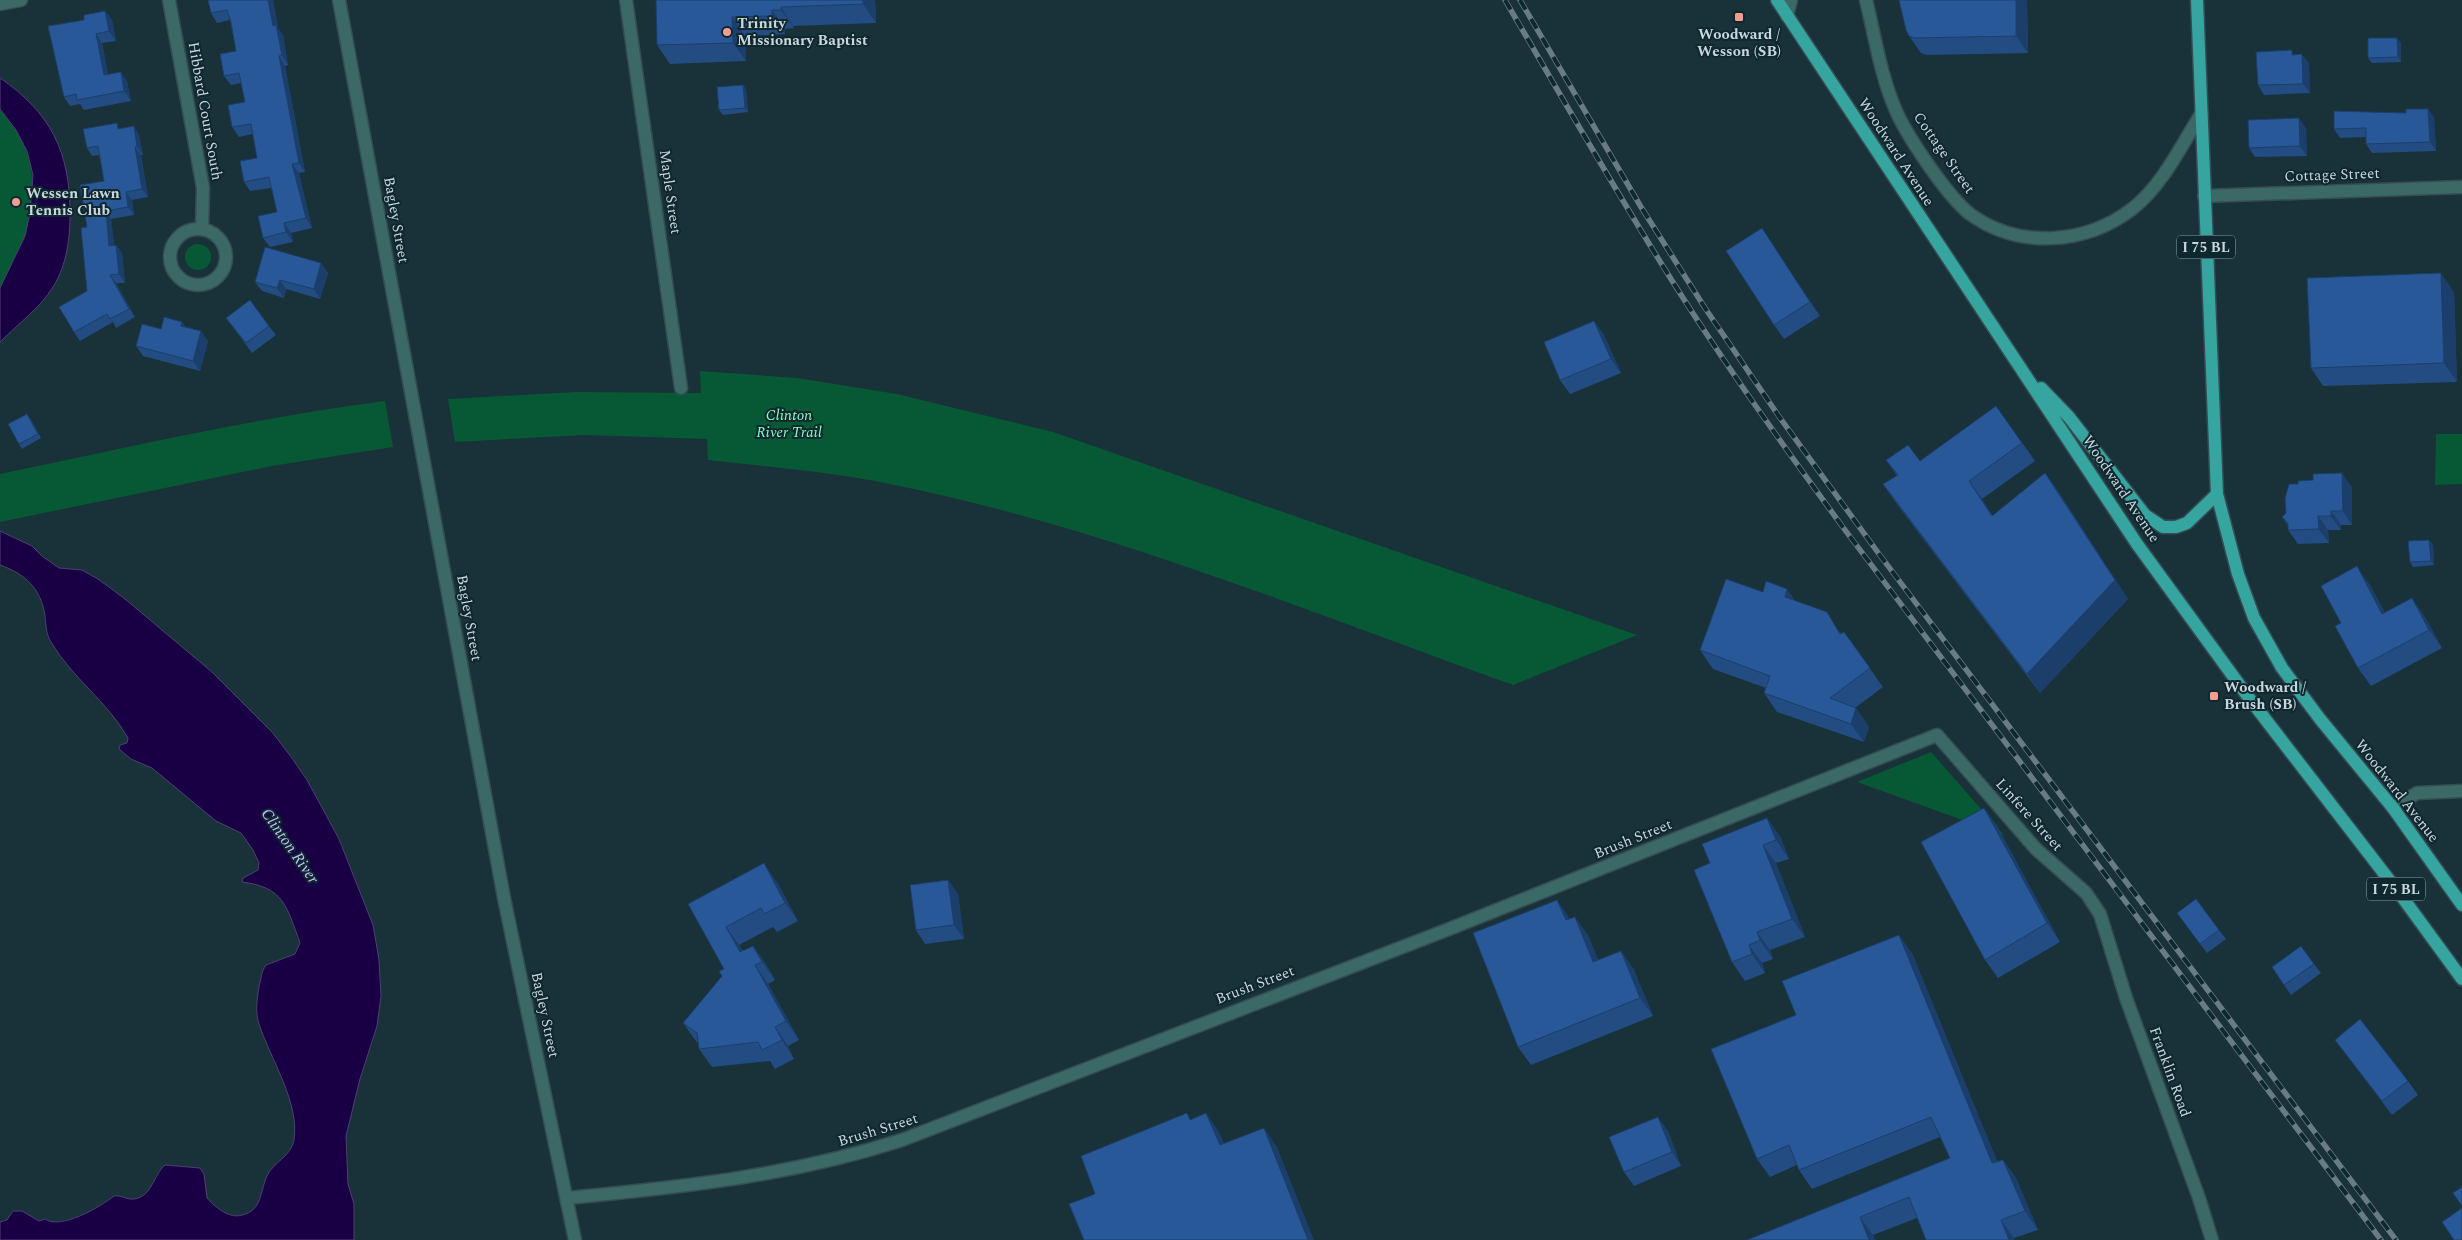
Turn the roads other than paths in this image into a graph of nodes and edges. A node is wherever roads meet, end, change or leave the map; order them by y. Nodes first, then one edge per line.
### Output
1 (22, 0) edge
2 (169, 0) edge
3 (339, 0) edge
4 (626, 0) edge
5 (1777, 0) edge
6 (1791, 0) edge
7 (1866, 0) edge
8 (2196, 0) edge
9 (0, 4) edge
10 (1787, 16) junction
11 (2201, 114) junction
12 (2462, 187) edge
13 (2204, 196) junction
14 (202, 229) junction
15 (2021, 369) junction
16 (681, 388) dead end
17 (2217, 494) junction
18 (1937, 735) joint
19 (2462, 791) edge
20 (2393, 808) junction
21 (2462, 905) edge
22 (2100, 914) joint
23 (2462, 978) edge
24 (567, 1198) junction
25 (575, 1240) edge
26 (2212, 1240) edge

1 - 9 street
2 - 14 street, Hibbard Court South
3 - 24 street, Bagley Street
4 - 16 street, Maple Street
5 - 10 main road, Woodward Avenue / I 75 BL
6 - 10 street
7 - 11 street, Cottage Street
8 - 11 main road, Woodward Avenue / I 75 BL
10 - 15 main road, Woodward Avenue / I 75 BL
11 - 13 main road, Woodward Avenue / I 75 BL
12 - 13 street, Cottage Street
13 - 17 main road, Woodward Avenue / I 75 BL
14 - 14 street
15 - 17 main road
15 - 23 main road, Woodward Avenue / I 75 BL
17 - 20 main road, Woodward Avenue / I 75 BL
18 - 22 street, Linfere Street
18 - 24 street, Brush Street
19 - 20 street
20 - 21 main road, Woodward Avenue / I 75 BL
22 - 26 street, Franklin Road
24 - 25 street, Bagley Street

